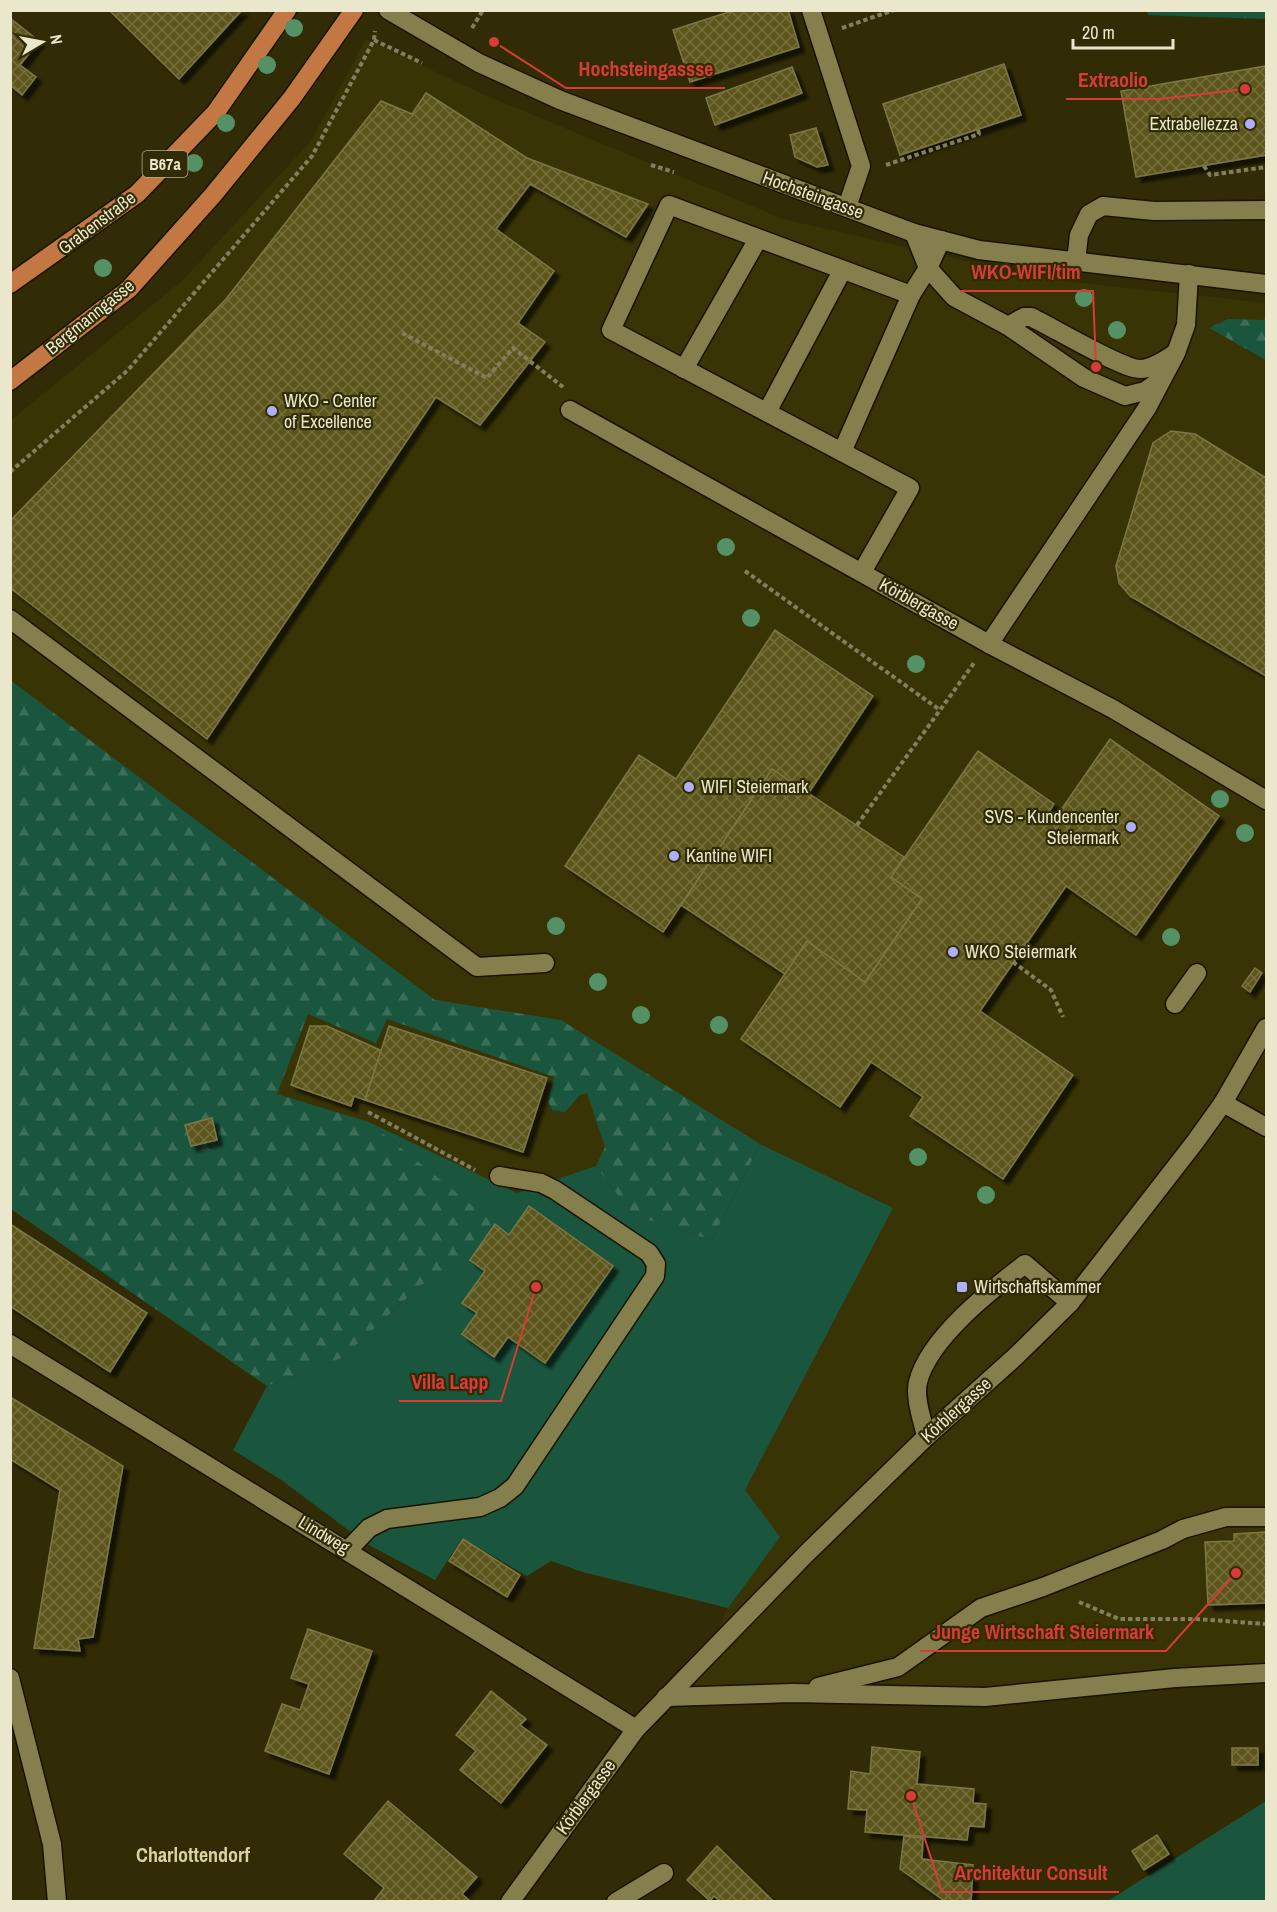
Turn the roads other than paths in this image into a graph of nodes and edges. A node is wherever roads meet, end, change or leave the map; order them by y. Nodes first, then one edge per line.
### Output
1 (287, 10) edge
2 (354, 10) edge
3 (388, 10) edge
4 (811, 10) edge
5 (847, 207) junction
6 (1266, 210) edge
7 (914, 233) junction
8 (758, 239) junction
9 (941, 240) junction
10 (1076, 261) junction
11 (928, 268) junction
12 (842, 271) junction
13 (1189, 274) junction
14 (10, 284) edge
15 (1266, 284) edge
16 (911, 295) junction
17 (1008, 326) junction
18 (1176, 353) junction
19 (684, 369) junction
20 (10, 381) edge
21 (1160, 381) junction
22 (570, 410) dead end
23 (767, 412) junction
24 (842, 452) junction
25 (862, 572) junction
26 (10, 619) edge
27 (989, 644) junction
28 (1266, 800) edge
29 (545, 963) dead end
30 (1197, 973) dead end
31 (1175, 1004) dead end
32 (1266, 1028) edge
33 (1223, 1103) junction
34 (1266, 1127) edge
35 (500, 1176) road end
36 (1070, 1303) junction
37 (10, 1344) edge
38 (926, 1437) junction
39 (1266, 1516) edge
40 (348, 1550) junction
41 (1266, 1673) edge
42 (10, 1678) edge
43 (793, 1693) junction
44 (666, 1697) junction
45 (636, 1729) junction
46 (664, 1873) dead end
47 (57, 1902) edge
48 (510, 1902) edge
49 (616, 1902) edge

1 - 14 main road, Grabenstraße / B67a
2 - 20 main road, Bergmanngasse
3 - 5 street, Hochsteingasse
4 - 5 street
5 - 7 street, Hochsteingasse
6 - 10 street
7 - 9 street, Hochsteingasse
7 - 11 street
8 - 12 street
8 - 19 street
8 - 19 street
9 - 10 street, Hochsteingasse
9 - 11 street
10 - 13 street, Hochsteingasse
11 - 16 street
11 - 17 street
12 - 16 street
12 - 23 street
13 - 15 street, Hochsteingasse
13 - 18 street
16 - 24 street
17 - 18 street
17 - 21 street
18 - 21 street
19 - 23 street
21 - 27 street
22 - 25 street, Körblergasse
23 - 24 street
24 - 25 street
25 - 27 street, Körblergasse
26 - 29 street
27 - 28 street, Körblergasse
30 - 31 street
32 - 33 street, Körblergasse
33 - 34 street
33 - 36 street, Körblergasse
35 - 40 street
36 - 38 street, Körblergasse
36 - 38 street
37 - 40 street, Lindweg
38 - 44 street, Körblergasse
39 - 43 street
40 - 45 street, Lindweg
41 - 43 street
42 - 47 street
43 - 44 street
44 - 45 street, Körblergasse
45 - 48 street, Körblergasse
46 - 49 street

